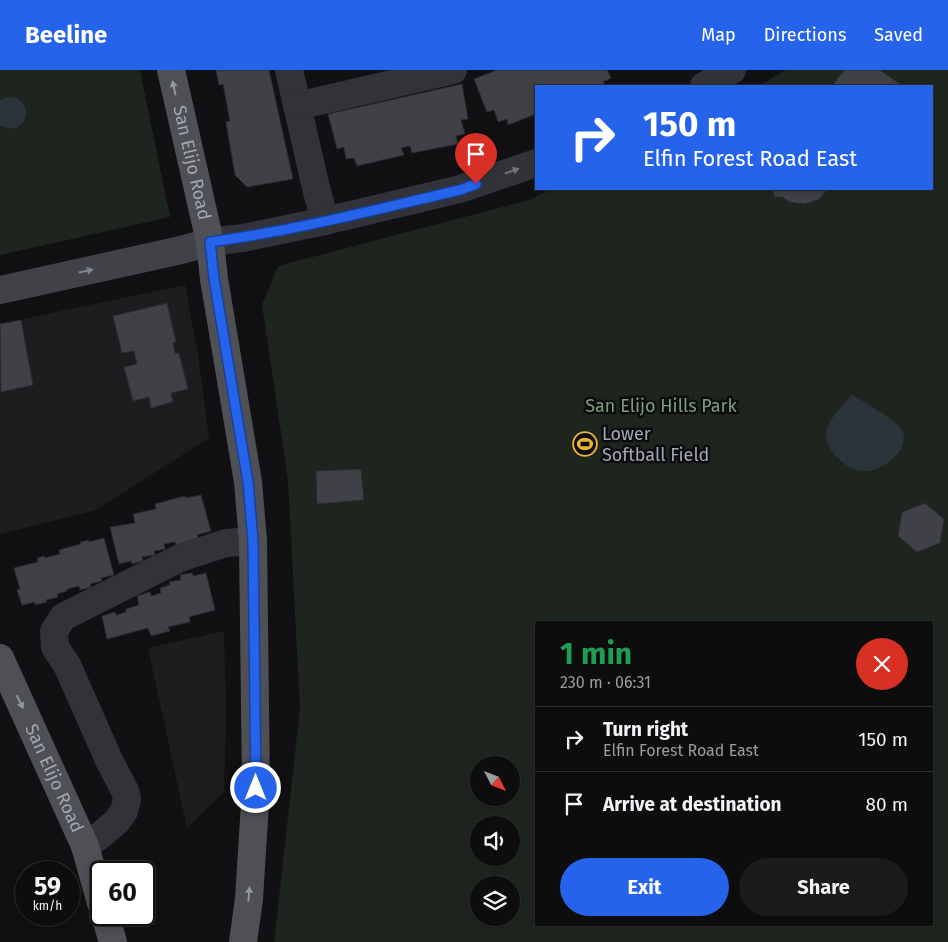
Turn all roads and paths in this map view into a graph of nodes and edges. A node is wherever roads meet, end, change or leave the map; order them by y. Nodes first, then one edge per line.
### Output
1 (170, 70) edge
2 (289, 70) edge
3 (732, 70) edge
4 (448, 71) edge
5 (706, 85) edge
6 (297, 106) junction
7 (535, 163) edge
8 (325, 221) junction
9 (210, 242) junction
10 (0, 290) edge
11 (253, 541) junction
12 (0, 658) edge
13 (85, 846) junction
14 (90, 864) edge
15 (108, 926) edge
16 (113, 942) edge
17 (243, 942) edge

9 -> 1 main road, San Elijo Road
2 - 6 street
3 - 5 street
4 - 6 street
6 - 8 street
8 -> 7 street
8 - 9 street
10 -> 9 main road
9 - 11 main road, San Elijo Road
11 - 13 street
17 -> 11 main road, San Elijo Road
12 -> 13 main road, San Elijo Road
13 - 14 main road, San Elijo Road
15 - 16 main road

